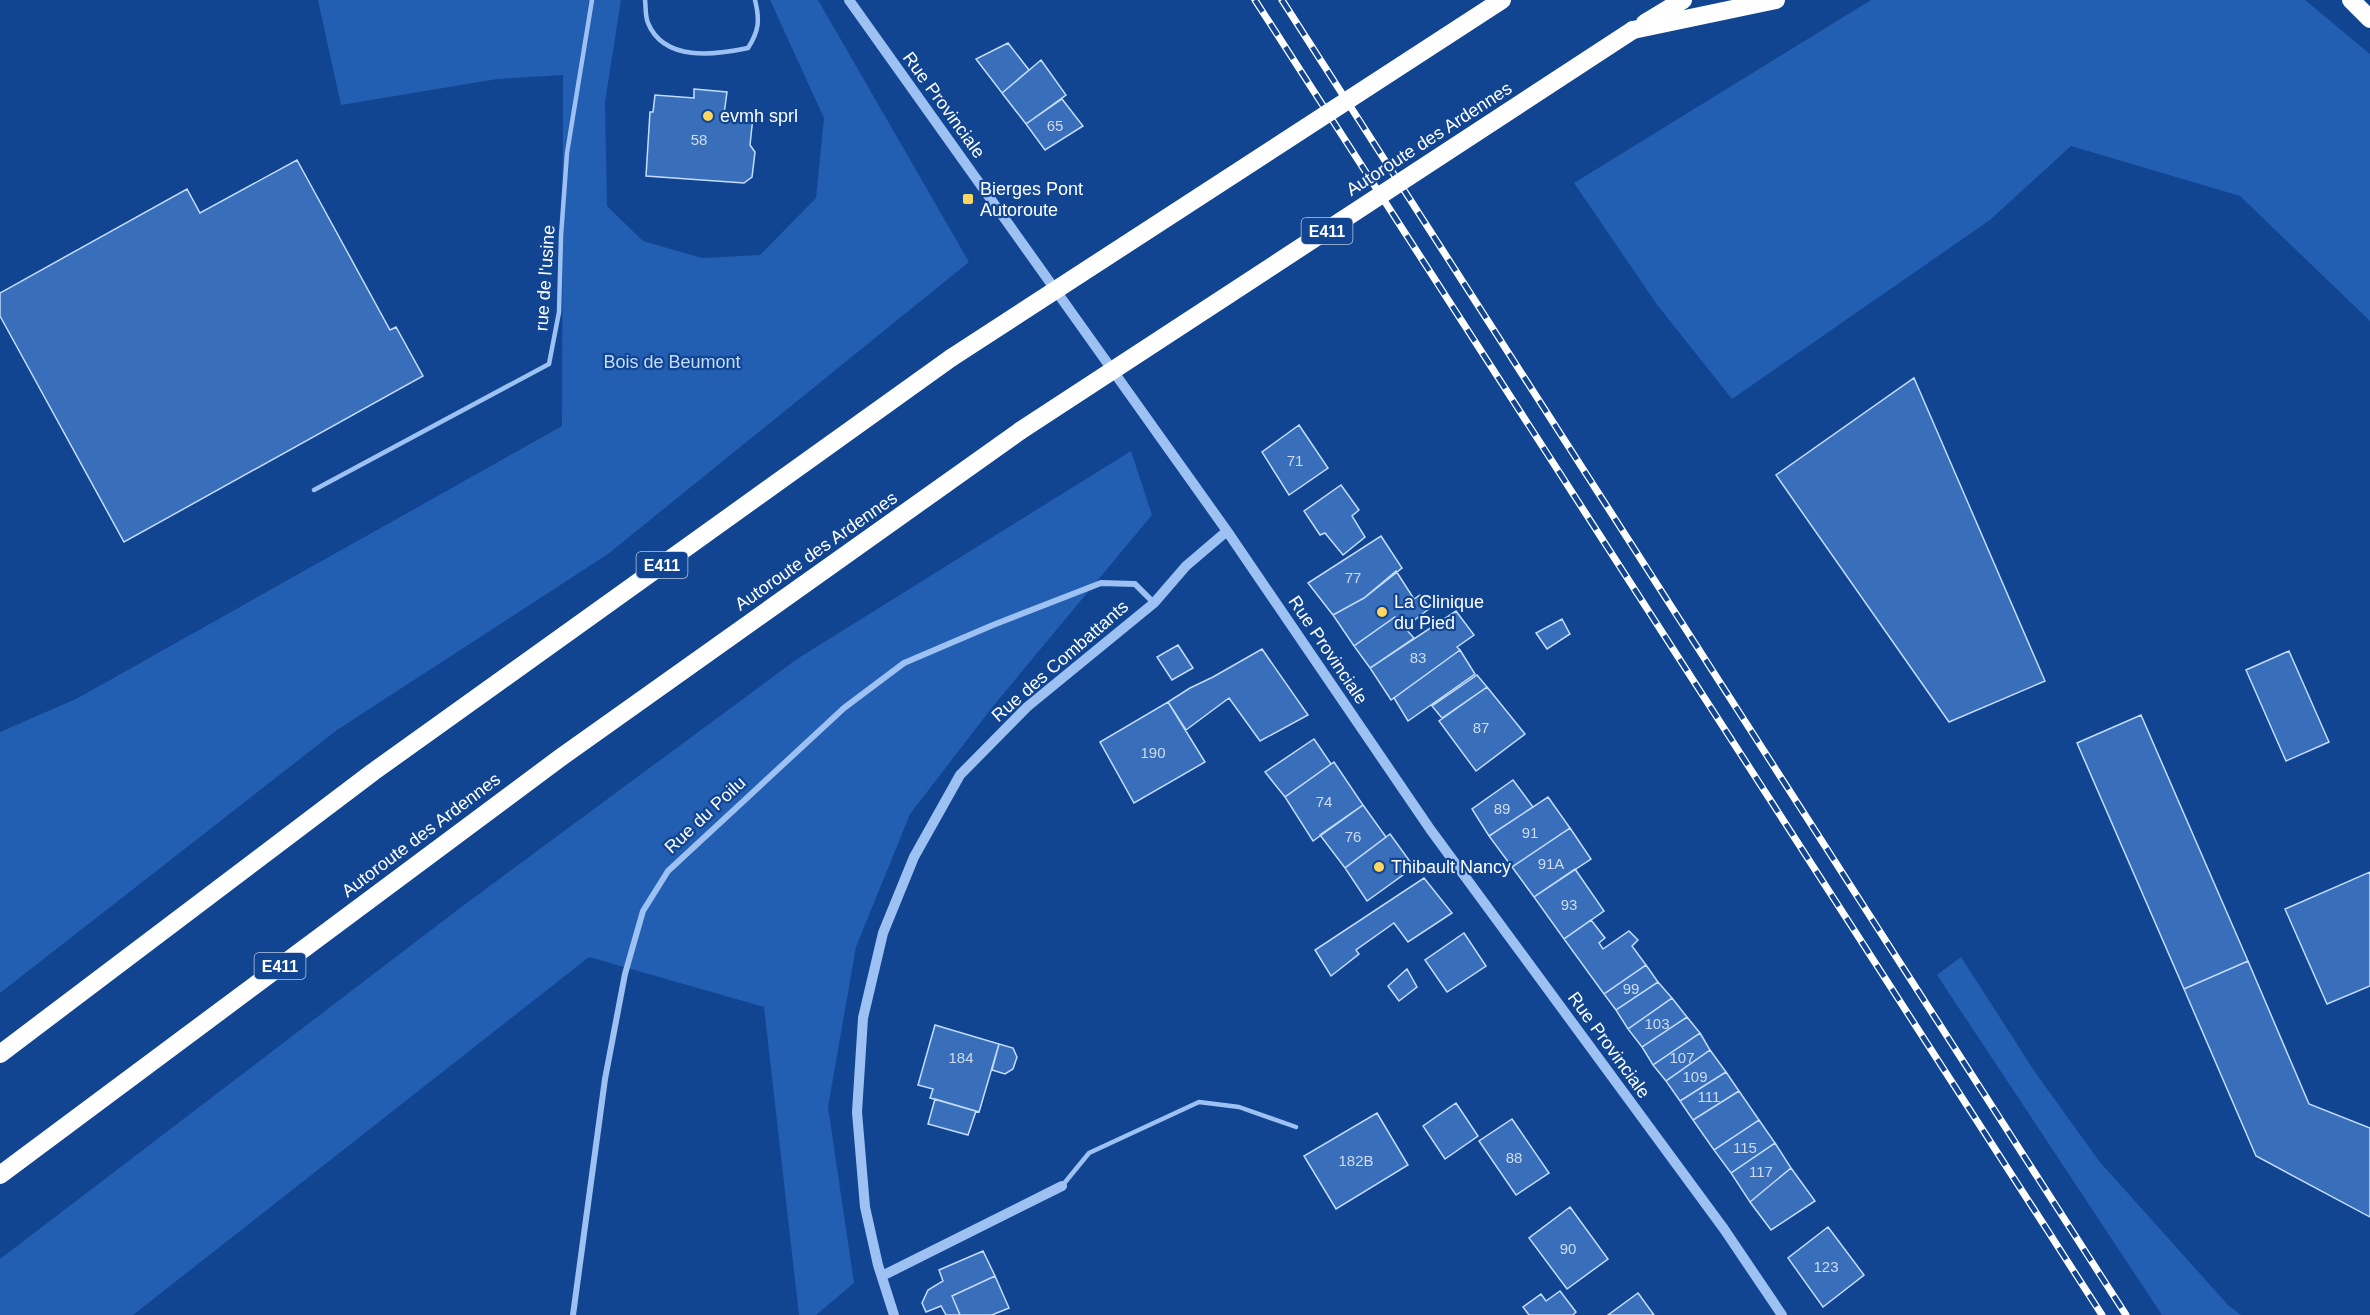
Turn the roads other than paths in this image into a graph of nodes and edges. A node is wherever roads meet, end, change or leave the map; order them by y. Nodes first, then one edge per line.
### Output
1 (592, 0) edge
2 (645, 0) edge
3 (755, 0) edge
4 (849, 0) edge
5 (1502, 0) edge
6 (1683, 0) edge
7 (1776, 0) edge
8 (2351, 0) edge
9 (2370, 19) edge
10 (1633, 30) junction
11 (314, 490) dead end
12 (1227, 531) junction
13 (1154, 603) junction
14 (0, 1054) edge
15 (1296, 1127) dead end
16 (0, 1175) edge
17 (1062, 1186) joint
18 (882, 1276) junction
19 (891, 1314) edge
20 (573, 1315) edge
21 (1782, 1315) edge

1 - 11 lane, rue de l'usine
2 - 3 lane
4 - 12 street, Rue Provinciale
5 - 14 highway, E411, bridge
6 - 10 highway, Autoroute des Ardennes / E411
7 - 10 highway
8 - 9 highway
10 - 16 highway, Autoroute des Ardennes / E411, bridge
12 - 13 street, Rue des Combattants
12 - 21 street, Rue Provinciale
13 - 18 street, Rue des Combattants
13 - 20 street, Rue du Poilu
15 - 17 lane
17 - 18 street
18 - 19 street, Rue des Combattants

